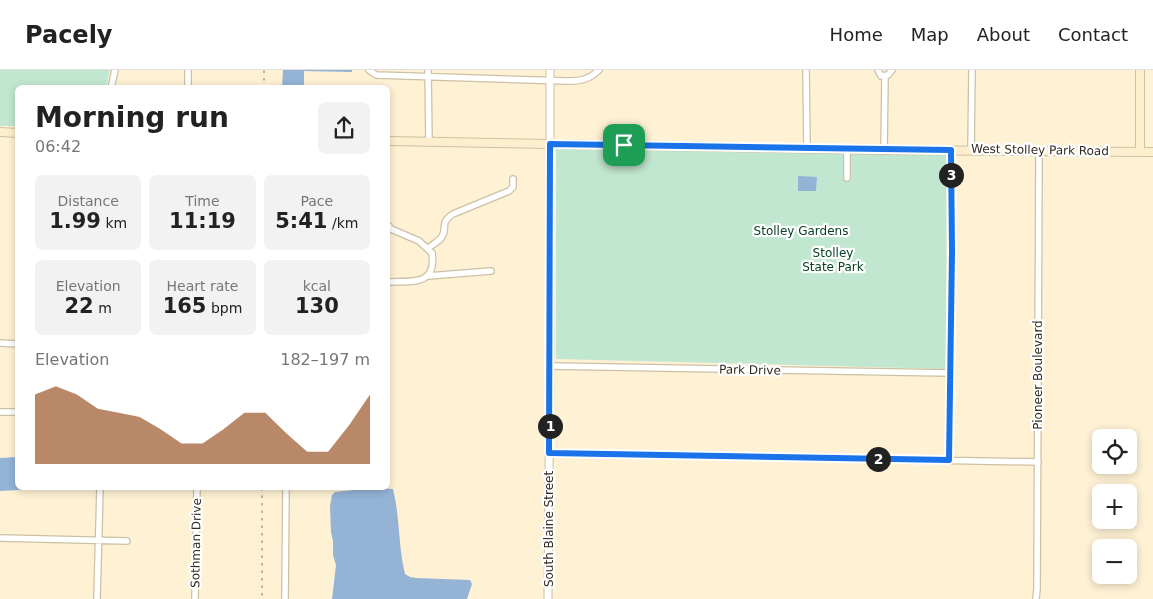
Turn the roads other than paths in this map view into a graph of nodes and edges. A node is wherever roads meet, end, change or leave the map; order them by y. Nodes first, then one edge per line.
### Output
1 (115, 70) edge
2 (188, 70) edge
3 (369, 70) edge
4 (487, 70) edge
5 (550, 70) edge
6 (599, 70) edge
7 (806, 70) edge
8 (878, 70) edge
9 (892, 70) edge
10 (972, 70) edge
11 (1140, 70) edge
12 (428, 73) edge
13 (885, 76) junction
14 (487, 78) junction
15 (550, 80) junction
16 (112, 85) edge
17 (188, 85) edge
18 (0, 132) edge
19 (15, 133) edge
20 (390, 141) edge
21 (429, 142) junction
22 (550, 144) junction
23 (807, 148) junction
24 (847, 149) junction
25 (884, 150) junction
26 (951, 150) junction
27 (971, 150) junction
28 (1038, 150) junction
29 (1140, 152) junction
30 (1153, 152) edge
31 (847, 178) dead end
32 (513, 179) dead end
33 (390, 228) edge
34 (428, 248) junction
35 (491, 271) dead end
36 (428, 276) junction
37 (390, 282) edge
38 (0, 343) edge
39 (15, 344) edge
40 (550, 366) junction
41 (950, 373) junction
42 (0, 412) edge
43 (15, 412) edge
44 (549, 453) junction
45 (949, 460) junction
46 (1038, 462) junction
47 (100, 490) edge
48 (197, 490) edge
49 (286, 490) edge
50 (0, 538) edge
51 (99, 541) junction
52 (127, 541) dead end
53 (97, 599) edge
54 (195, 599) edge
55 (285, 599) edge
56 (548, 599) edge
57 (1036, 599) edge

1 - 16 street
2 - 17 street
3 - 12 street
4 - 14 street
5 - 15 street, South Blaine Street
6 - 15 street
7 - 23 street
8 - 13 street
9 - 13 street
10 - 27 street
11 - 29 main road
12 - 14 street
12 - 21 street
13 - 25 street
14 - 15 street
15 - 22 street, South Blaine Street
18 - 19 main road
20 - 21 main road, West Stolley Park Road
21 - 22 main road, West Stolley Park Road
22 - 23 main road, West Stolley Park Road
22 - 40 street, South Blaine Street
23 - 24 main road, West Stolley Park Road
24 - 25 main road, West Stolley Park Road
24 - 31 street
25 - 26 main road, West Stolley Park Road
26 - 27 main road, West Stolley Park Road
26 - 41 street
27 - 28 main road, West Stolley Park Road
28 - 29 main road, West Stolley Park Road
28 - 46 street, Pioneer Boulevard
29 - 30 main road, West Stolley Park Road
32 - 34 street
33 - 34 street
34 - 36 street
35 - 36 street
36 - 37 street
38 - 39 street
40 - 41 street, Park Drive
40 - 44 street, South Blaine Street
41 - 45 street
42 - 43 street
44 - 45 street
44 - 56 street, South Blaine Street
45 - 46 street
46 - 57 street, Pioneer Boulevard
47 - 51 street
48 - 54 street, Sothman Drive
49 - 55 street
50 - 51 street
51 - 52 street
51 - 53 street

